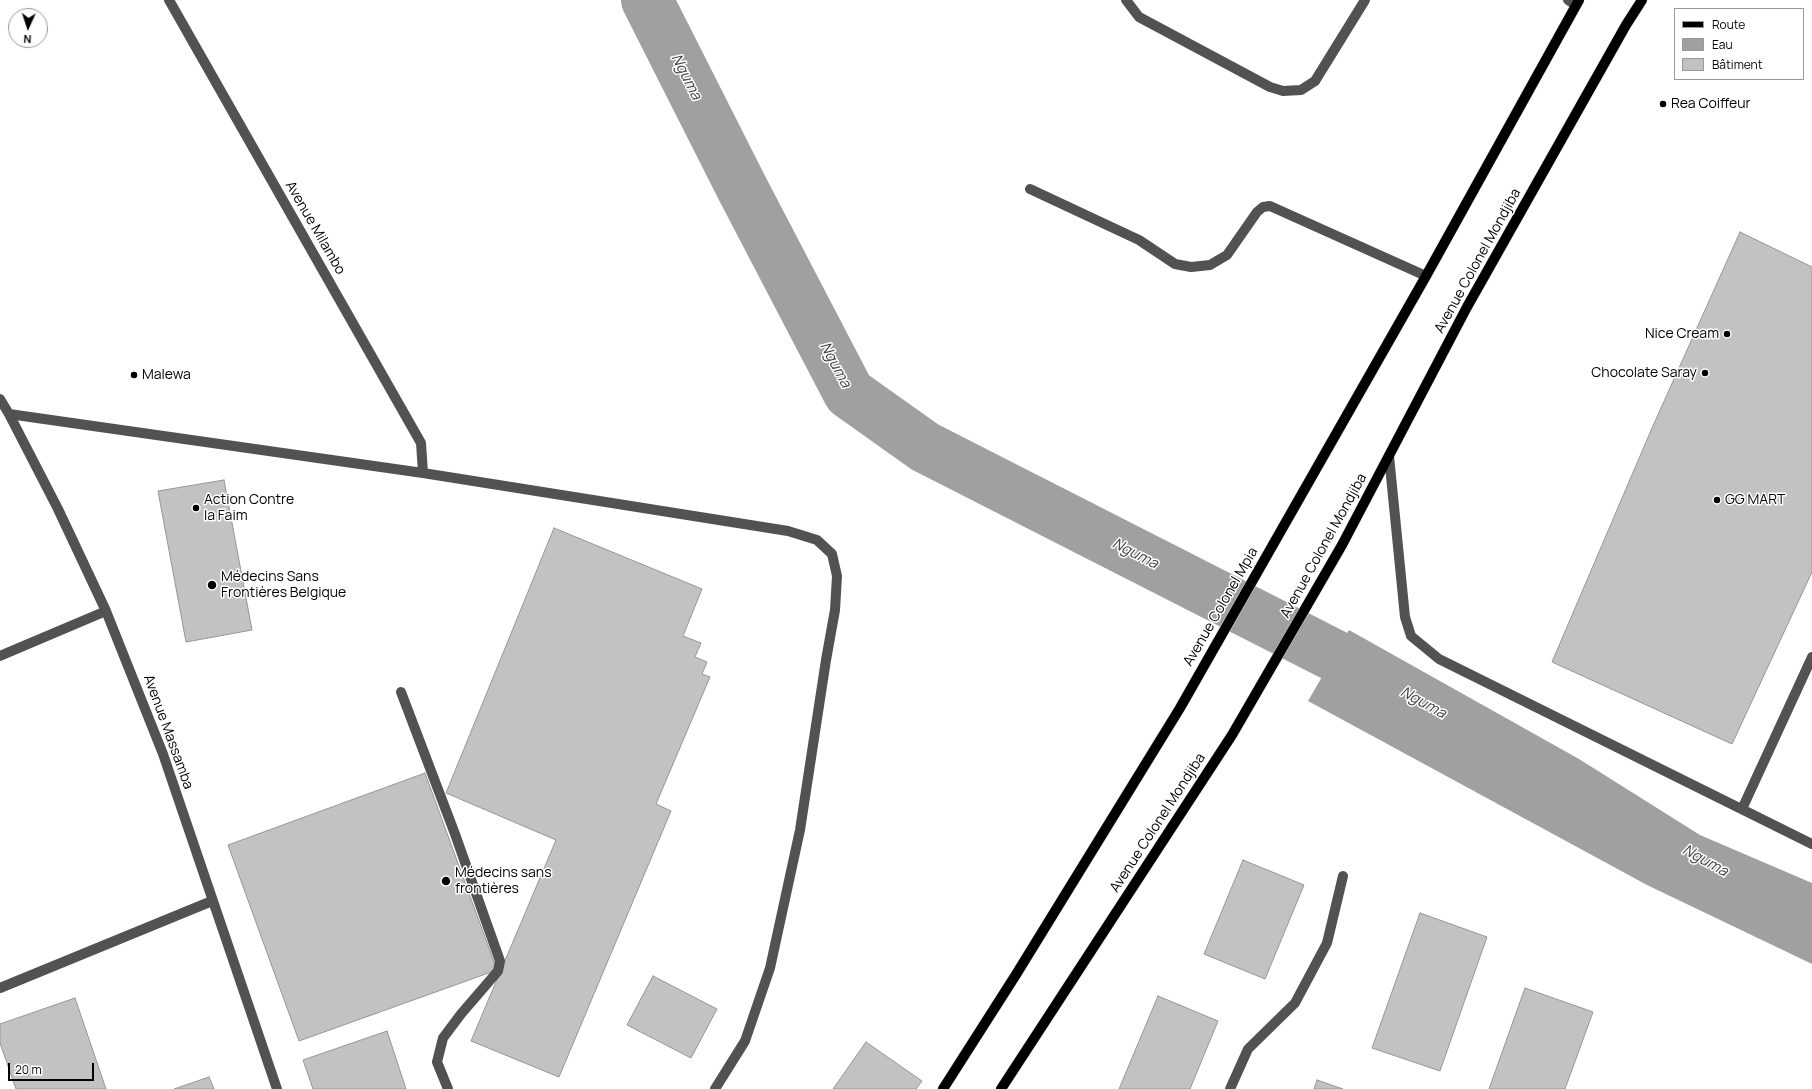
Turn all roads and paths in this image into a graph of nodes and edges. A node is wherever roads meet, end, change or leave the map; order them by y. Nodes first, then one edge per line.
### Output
1 (169, 0) edge
2 (1126, 0) edge
3 (1365, 0) edge
4 (1642, 0) edge
5 (1574, 2) edge
6 (1030, 189) dead end
7 (1426, 276) junction
8 (0, 400) edge
9 (9, 414) junction
10 (1389, 456) junction
11 (423, 473) junction
12 (106, 611) junction
13 (0, 656) edge
14 (1812, 657) edge
15 (401, 692) dead end
16 (1742, 809) junction
17 (1812, 844) edge
18 (1343, 876) dead end
19 (212, 901) junction
20 (0, 988) edge
21 (277, 1089) edge
22 (448, 1089) edge
23 (715, 1089) edge
24 (943, 1089) edge
25 (1001, 1089) edge
26 (1230, 1089) edge

1 - 11 street, Avenue Milambo
2 - 3 street
4 - 10 main road, Avenue Colonel Mondjiba
5 - 7 main road
6 - 7 street
7 - 24 main road, Avenue Colonel Mpia
8 - 9 street, Avenue Massamba
9 - 11 street
9 - 12 street, Avenue Massamba
10 - 16 street
10 - 25 main road, Avenue Colonel Mondjiba
11 - 23 street
12 - 13 street
12 - 19 street, Avenue Massamba
14 - 16 street
15 - 22 street
16 - 17 street
18 - 26 street
19 - 20 street
19 - 21 street, Avenue Massamba

